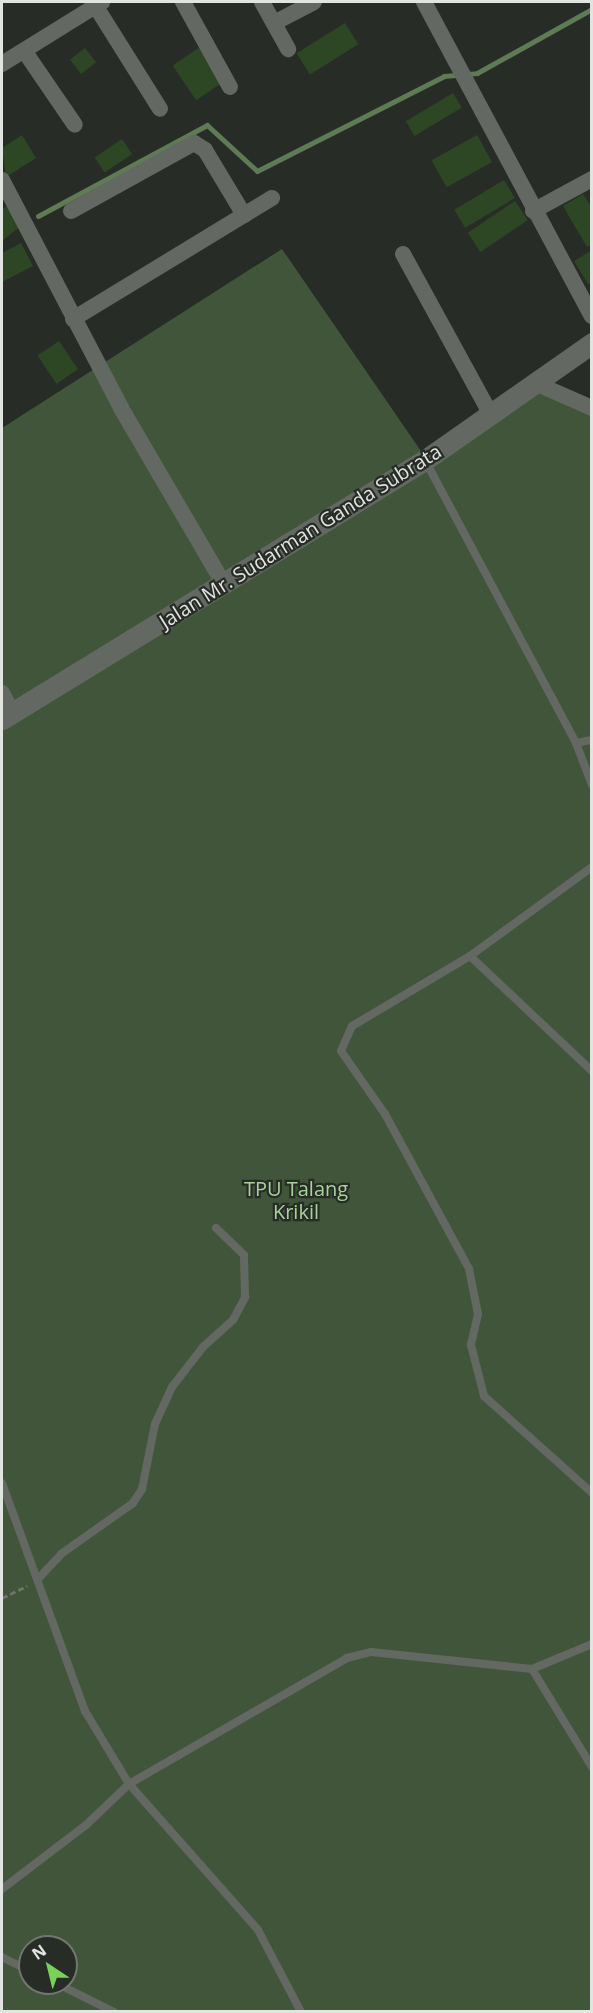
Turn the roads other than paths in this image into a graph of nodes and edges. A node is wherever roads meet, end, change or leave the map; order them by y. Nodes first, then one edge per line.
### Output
1 (183, 2) edge
2 (262, 2) edge
3 (314, 2) edge
4 (424, 2) edge
5 (97, 3) edge
6 (274, 23) junction
7 (288, 49) dead end
8 (25, 52) junction
9 (2, 64) edge
10 (230, 87) dead end
11 (160, 109) dead end
12 (75, 125) dead end
13 (591, 179) edge
14 (2, 180) edge
15 (272, 198) dead end
16 (71, 211) dead end
17 (533, 211) junction
18 (244, 215) junction
19 (403, 254) dead end
20 (591, 316) edge
21 (73, 319) junction
22 (591, 342) edge
23 (535, 382) junction
24 (591, 408) edge
25 (490, 413) junction
26 (425, 460) junction
27 (224, 584) junction
28 (2, 693) edge
29 (7, 715) edge
30 (591, 740) edge
31 (576, 742) junction
32 (591, 785) edge
33 (591, 867) edge
34 (470, 956) junction
35 (591, 1071) edge
36 (216, 1228) dead end
37 (2, 1483) edge
38 (591, 1493) edge
39 (38, 1579) junction
40 (591, 1644) edge
41 (532, 1669) junction
42 (588, 1756) edge
43 (591, 1767) edge
44 (129, 1784) junction
45 (2, 1889) edge
46 (2, 1957) edge
47 (18, 1965) edge
48 (78, 1994) edge
49 (114, 2012) edge
50 (302, 2012) edge

1 - 10 street
2 - 6 street
3 - 6 street
4 - 17 street
5 - 8 street
5 - 11 street
6 - 7 street
8 - 9 street
8 - 12 street
13 - 17 street
14 - 21 street
15 - 18 street
16 - 18 street
17 - 20 street
18 - 21 street
19 - 25 street
21 - 27 street
22 - 23 street, Jalan Mr. Sudarman Ganda Subrata
23 - 24 street
23 - 25 street, Jalan Mr. Sudarman Ganda Subrata
25 - 26 street, Jalan Mr. Sudarman Ganda Subrata
26 - 27 street, Jalan Mr. Sudarman Ganda Subrata
26 - 31 lane
27 - 29 street, Jalan Mr. Sudarman Ganda Subrata
28 - 29 street
30 - 31 lane
31 - 32 lane
33 - 34 lane
34 - 35 lane
34 - 38 lane
36 - 39 lane
37 - 39 lane
39 - 44 lane
40 - 41 lane
41 - 42 lane
41 - 44 lane
42 - 43 lane
44 - 45 lane
44 - 50 lane
46 - 47 lane
48 - 49 lane

